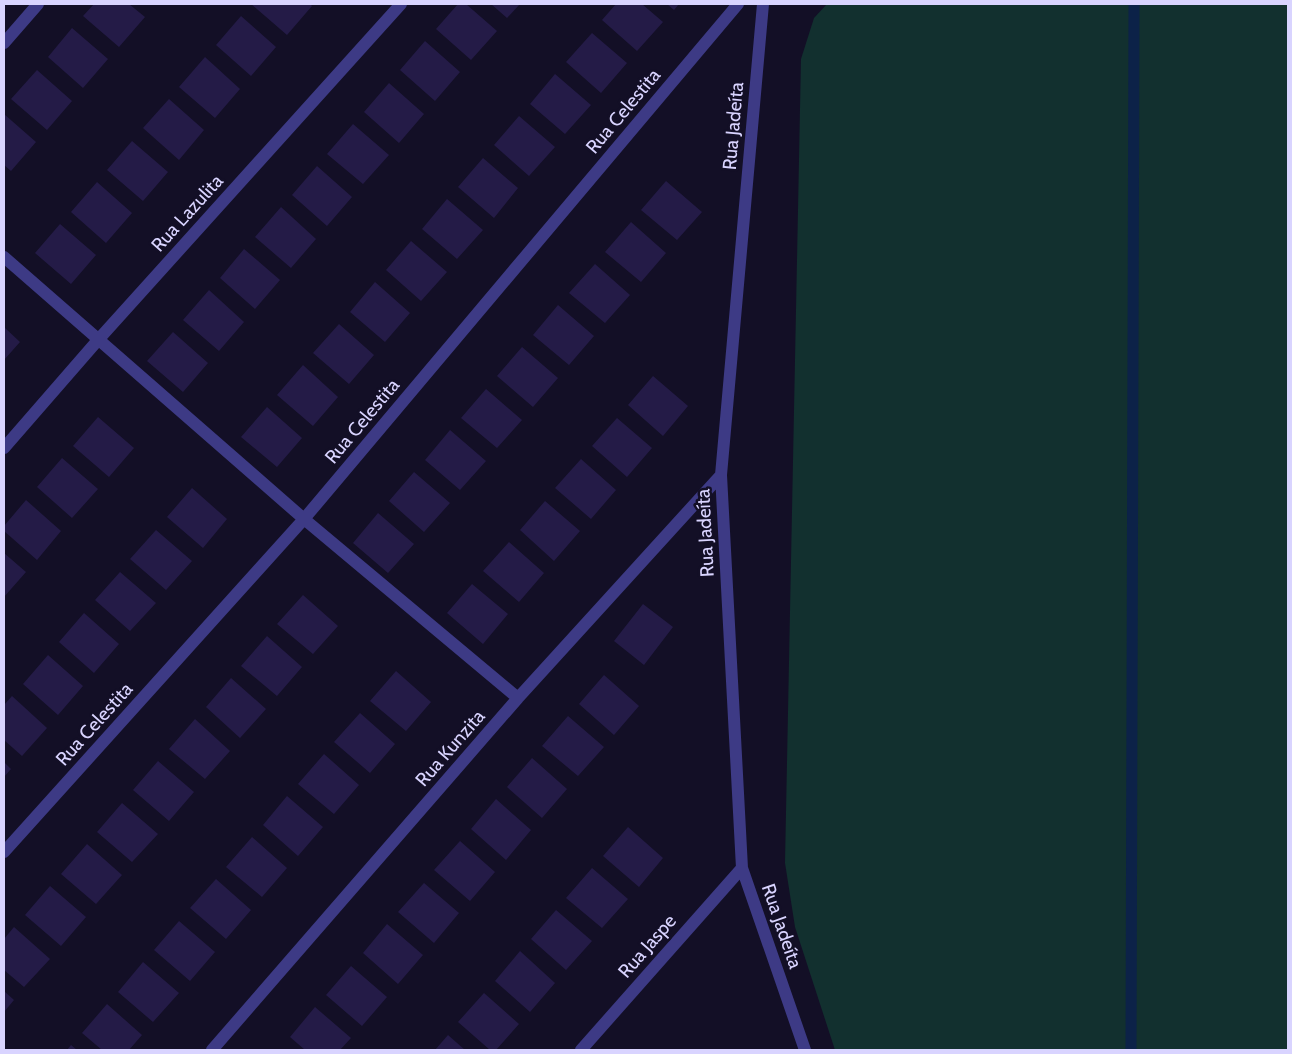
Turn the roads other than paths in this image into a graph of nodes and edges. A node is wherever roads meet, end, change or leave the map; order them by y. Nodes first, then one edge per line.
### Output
1 (38, 4) edge
2 (401, 4) edge
3 (738, 4) edge
4 (763, 4) edge
5 (4, 43) edge
6 (4, 257) edge
7 (98, 340) junction
8 (4, 448) edge
9 (721, 475) junction
10 (304, 519) junction
11 (518, 698) junction
12 (4, 852) edge
13 (742, 868) junction
14 (212, 1050) edge
15 (581, 1050) edge
16 (805, 1050) edge

1 - 5 street
2 - 7 street, Rua Lazulita
3 - 10 street, Rua Celestita
4 - 9 street, Rua Jadeíta
6 - 7 street
7 - 8 street, Rua Lazulita
7 - 10 street
9 - 11 street, Rua Kunzita
9 - 13 street, Rua Jadeíta
10 - 11 street
10 - 12 street, Rua Celestita
11 - 14 street, Rua Kunzita
13 - 15 street, Rua Jaspe
13 - 16 street, Rua Jadeíta

